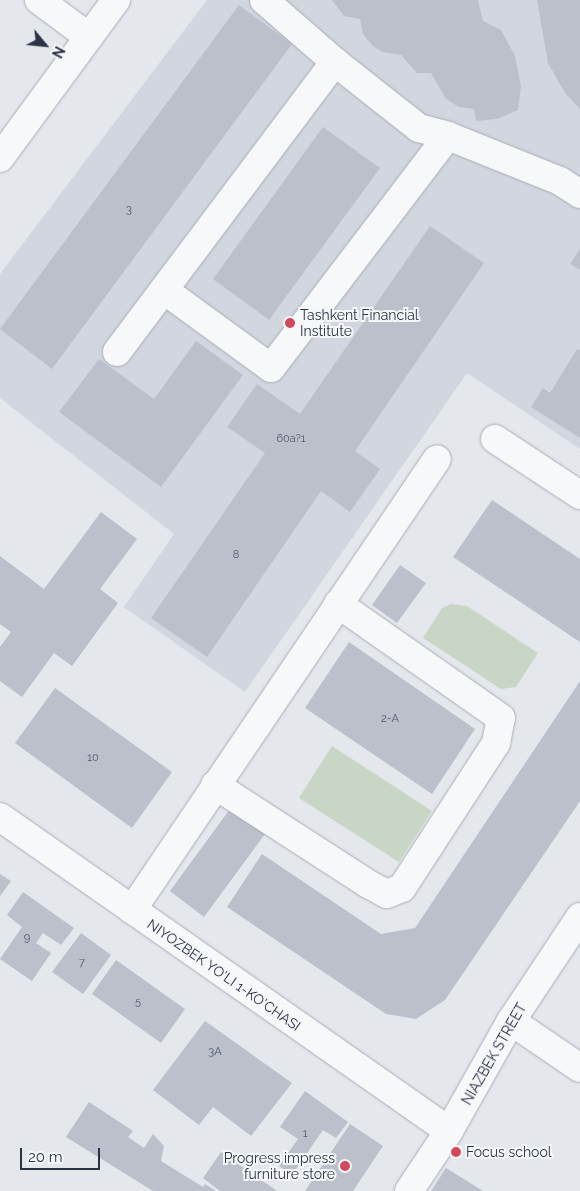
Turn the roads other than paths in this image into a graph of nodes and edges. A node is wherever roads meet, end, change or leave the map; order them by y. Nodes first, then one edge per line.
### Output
1 (39, 0) edge
2 (116, 0) edge
3 (264, 0) edge
4 (88, 37) junction
5 (335, 62) junction
6 (448, 136) junction
7 (0, 158) edge
8 (580, 194) edge
9 (164, 290) junction
10 (117, 352) dead end
11 (495, 439) dead end
12 (437, 459) dead end
13 (580, 495) edge
14 (338, 604) junction
15 (215, 785) junction
16 (0, 818) edge
17 (132, 910) junction
18 (580, 917) edge
19 (511, 1021) junction
20 (580, 1068) edge
21 (449, 1131) junction
22 (408, 1191) edge

1 - 4 street
2 - 4 street
3 - 5 street
4 - 7 street
5 - 6 street
5 - 9 street
6 - 8 street
6 - 9 street
9 - 10 street
11 - 13 street
12 - 14 street
14 - 15 street
14 - 15 street
15 - 17 street
16 - 17 street, NIYOZBEK YO'LI 1-KO'CHASI
17 - 21 street, NIYOZBEK YO'LI 1-KO'CHASI
18 - 19 street, NIAZBEK STREET
19 - 20 street
19 - 21 street, NIAZBEK STREET
21 - 22 street, NIAZBEK STREET

